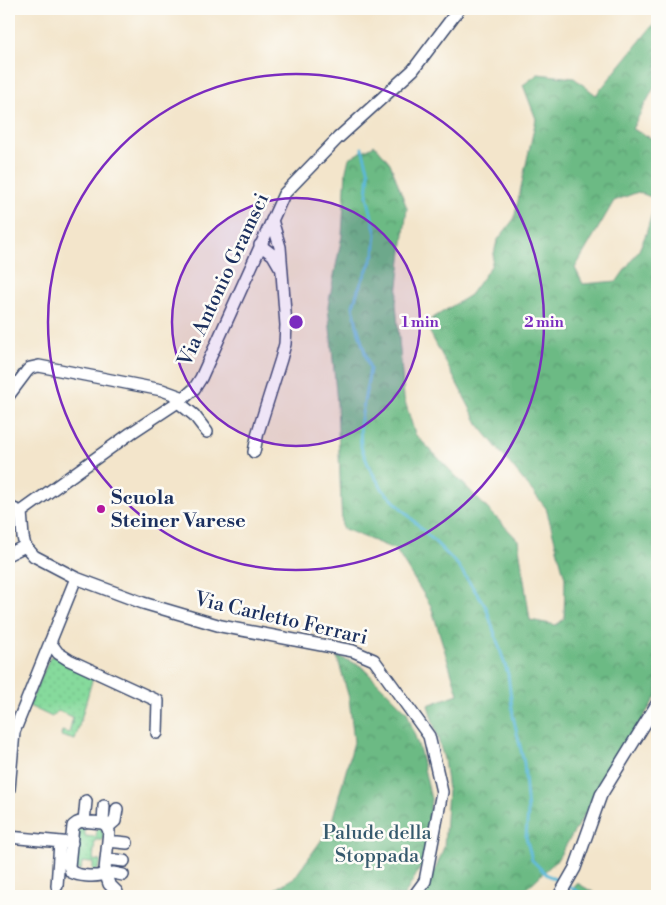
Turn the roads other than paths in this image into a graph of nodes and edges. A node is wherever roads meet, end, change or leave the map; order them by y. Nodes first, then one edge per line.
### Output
1 (459, 9) edge
2 (272, 220) junction
3 (260, 245) junction
4 (281, 269) junction
5 (9, 394) edge
6 (181, 400) junction
7 (207, 432) dead end
8 (254, 452) dead end
9 (9, 507) edge
10 (21, 512) junction
11 (26, 546) junction
12 (9, 554) edge
13 (76, 578) junction
14 (50, 642) junction
15 (657, 704) edge
16 (157, 734) dead end
17 (9, 776) edge
18 (9, 789) edge
19 (86, 801) dead end
20 (104, 806) dead end
21 (117, 809) dead end
22 (103, 824) junction
23 (9, 837) edge
24 (66, 842) junction
25 (127, 842) dead end
26 (106, 850) junction
27 (124, 861) dead end
28 (105, 874) junction
29 (123, 875) dead end
30 (57, 886) dead end
31 (117, 892) dead end
32 (414, 896) edge
33 (559, 896) edge

1 - 2 street, Via Antonio Gramsci
2 - 3 street, Via Antonio Gramsci
2 - 4 street
3 - 4 street
3 - 6 street, Via Antonio Gramsci
4 - 8 street
5 - 6 street
6 - 7 street
6 - 10 street, Via Antonio Gramsci
9 - 10 street
10 - 11 street
11 - 12 street
11 - 13 street, Via Carletto Ferrari
13 - 14 street
13 - 32 street, Via Carletto Ferrari
14 - 16 street
14 - 17 street
15 - 33 street
17 - 18 street
19 - 22 street
20 - 22 street
21 - 22 street
22 - 24 street
22 - 26 street
23 - 24 street
24 - 28 street
24 - 30 street
25 - 26 street
26 - 27 street
26 - 28 street
28 - 29 street
28 - 31 street

